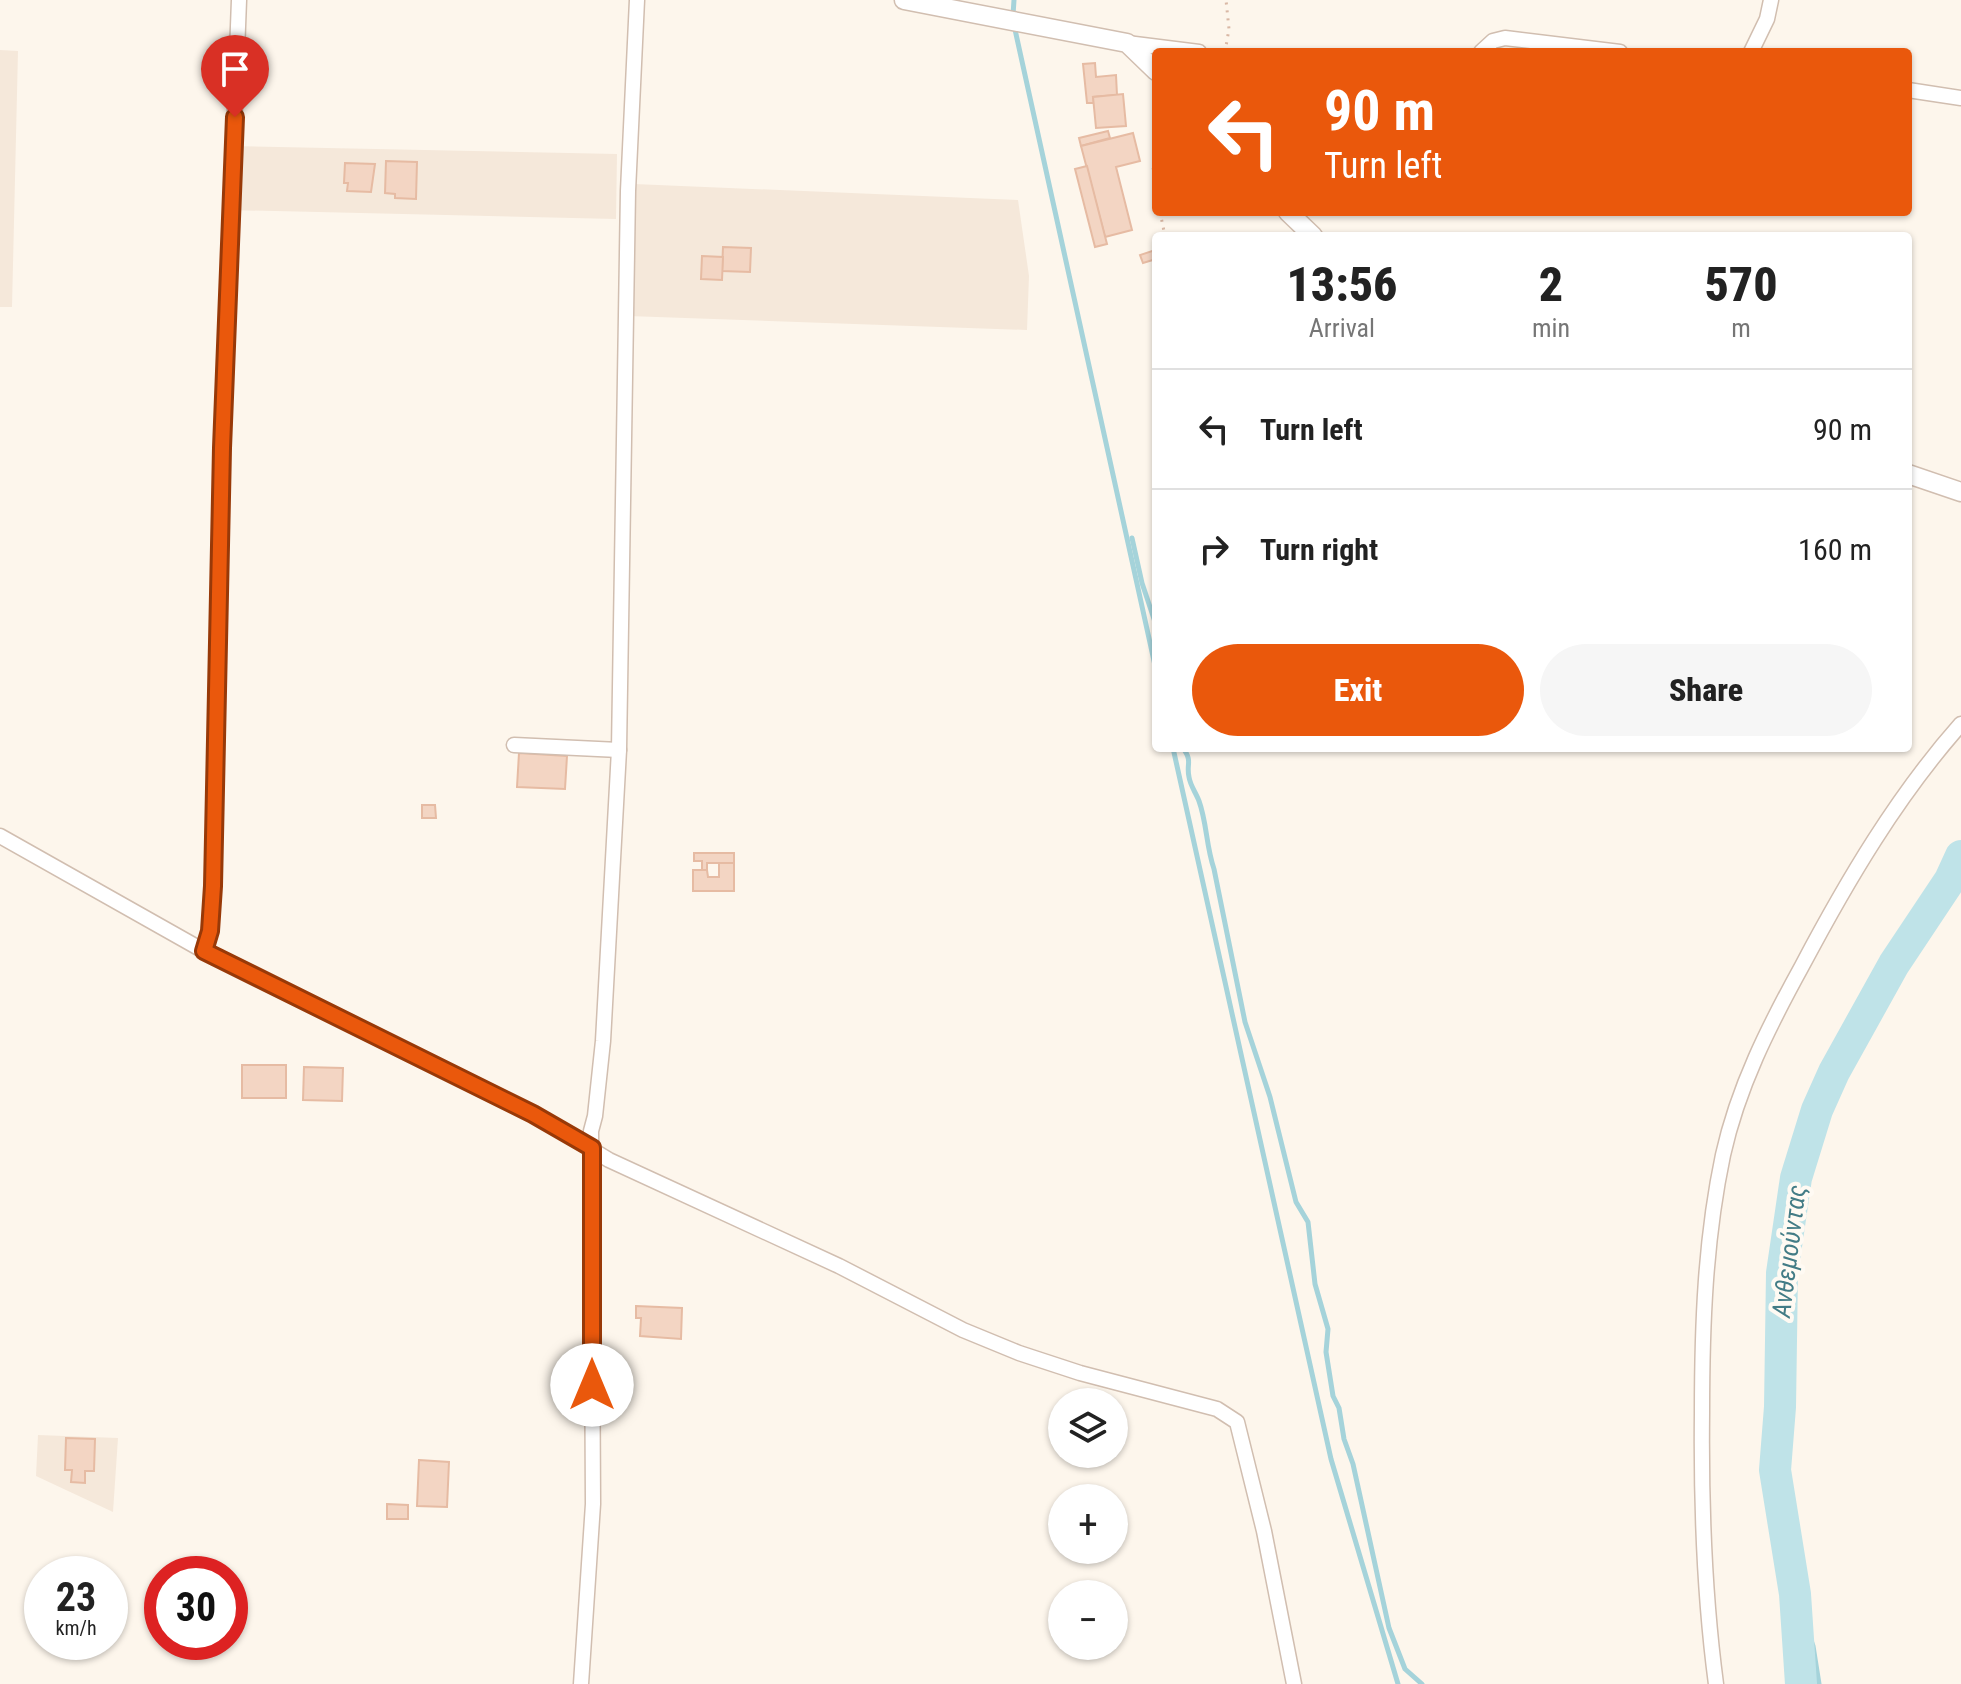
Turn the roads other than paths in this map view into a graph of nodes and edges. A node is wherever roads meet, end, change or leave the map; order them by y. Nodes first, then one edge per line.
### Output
1 (239, 0) edge
2 (637, 0) edge
3 (904, 0) edge
4 (1771, 0) edge
5 (1127, 43) junction
6 (1167, 48) edge
7 (1485, 48) edge
8 (1587, 48) edge
9 (1753, 48) edge
10 (1152, 67) edge
11 (1912, 90) edge
12 (1961, 91) edge
13 (1925, 92) junction
14 (1961, 98) edge
15 (1292, 216) edge
16 (1309, 232) edge
17 (1912, 475) edge
18 (1961, 492) edge
19 (1961, 724) edge
20 (514, 745) dead end
21 (619, 750) junction
22 (0, 836) edge
23 (204, 951) junction
24 (592, 1148) junction
25 (581, 1684) edge
26 (1294, 1684) edge
27 (1716, 1684) edge

1 - 23 street
2 - 21 street
3 - 5 street
4 - 9 street
5 - 6 street
5 - 10 street
7 - 8 street
11 - 13 street
12 - 13 street
13 - 14 street
15 - 16 street
17 - 18 street
19 - 27 street
20 - 21 street
21 - 24 street
22 - 23 street
23 - 24 street
24 - 25 street
24 - 26 street

